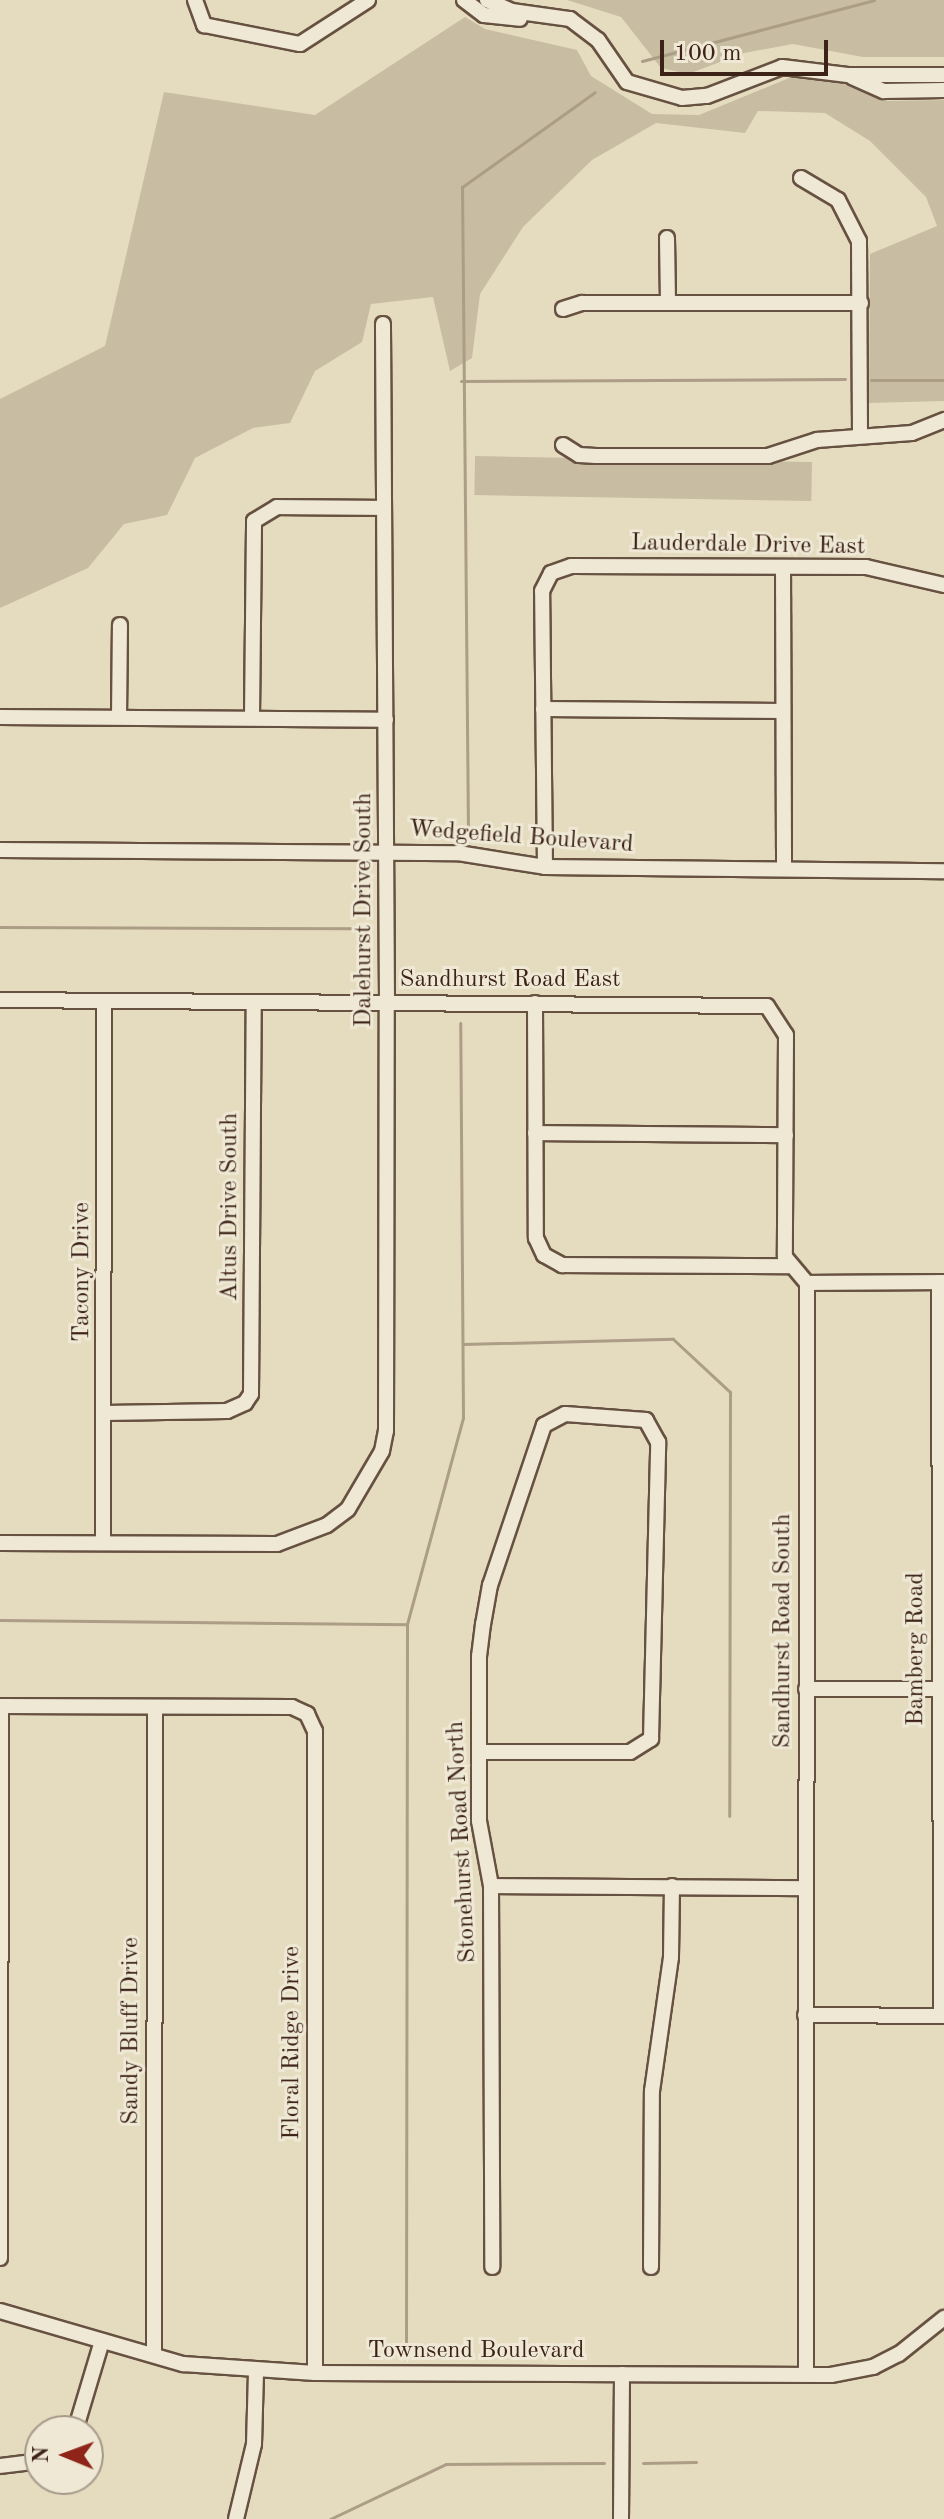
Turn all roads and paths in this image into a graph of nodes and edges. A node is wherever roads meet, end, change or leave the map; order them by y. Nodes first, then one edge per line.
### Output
1 (195, 0) edge
2 (368, 0) edge
3 (464, 0) edge
4 (487, 0) edge
5 (544, 16) junction
6 (848, 75) junction
7 (944, 75) edge
8 (944, 90) edge
9 (801, 178) dead end
10 (667, 238) dead end
11 (668, 302) junction
12 (861, 303) junction
13 (563, 309) dead end
14 (383, 324) dead end
15 (944, 420) edge
16 (860, 434) junction
17 (563, 445) dead end
18 (384, 508) junction
19 (783, 567) junction
20 (944, 585) edge
21 (120, 625) dead end
22 (543, 709) junction
23 (783, 711) junction
24 (0, 717) edge
25 (119, 717) junction
26 (252, 717) junction
27 (386, 720) junction
28 (0, 850) edge
29 (387, 853) junction
30 (545, 867) junction
31 (784, 869) junction
32 (944, 871) edge
33 (0, 1000) edge
34 (104, 1001) junction
35 (254, 1002) junction
36 (387, 1002) junction
37 (535, 1003) junction
38 (535, 1133) junction
39 (786, 1135) junction
40 (788, 1266) junction
41 (942, 1282) edge
42 (807, 1283) junction
43 (105, 1413) junction
44 (0, 1543) edge
45 (103, 1543) junction
46 (806, 1689) junction
47 (942, 1689) edge
48 (1, 1706) edge
49 (155, 1707) junction
50 (479, 1752) junction
51 (491, 1886) junction
52 (672, 1886) junction
53 (806, 1888) junction
54 (805, 2015) junction
55 (942, 2016) edge
56 (0, 2258) edge
57 (492, 2267) dead end
58 (651, 2267) dead end
59 (0, 2311) edge
60 (944, 2318) edge
61 (102, 2341) junction
62 (154, 2355) junction
63 (256, 2373) junction
64 (315, 2373) junction
65 (622, 2374) junction
66 (806, 2374) junction
67 (80, 2415) edge
68 (24, 2463) edge
69 (0, 2466) edge
70 (236, 2519) edge
71 (621, 2519) edge

1 - 2 street
3 - 5 street
4 - 5 street
5 - 6 street
6 - 7 street
6 - 8 street
9 - 12 street
10 - 11 street
11 - 12 street
11 - 13 street
12 - 16 street
14 - 18 street, Dalehurst Drive South
15 - 16 street
16 - 17 street
18 - 26 street
18 - 27 street, Dalehurst Drive South
19 - 20 street, Lauderdale Drive East
19 - 22 street, Lauderdale Drive East
19 - 23 street
21 - 25 street
22 - 23 street
22 - 30 street
23 - 31 street
24 - 25 street
25 - 26 street
26 - 27 street
27 - 29 street, Dalehurst Drive South
28 - 29 street, Wedgefield Boulevard
29 - 30 street, Wedgefield Boulevard
29 - 36 street, Dalehurst Drive South
30 - 31 street, Wedgefield Boulevard
31 - 32 street, Wedgefield Boulevard
33 - 34 street, Sandhurst Road East
34 - 35 street, Sandhurst Road East
34 - 43 street, Tacony Drive
35 - 36 street, Sandhurst Road East
35 - 43 street, Altus Drive South
36 - 37 street, Sandhurst Road East
36 - 45 street, Dalehurst Drive South
37 - 38 street
37 - 39 street, Sandhurst Road East
38 - 39 street
38 - 40 street
39 - 40 street
40 - 42 street
41 - 42 street
41 - 47 street, Bamberg Road
42 - 46 street, Sandhurst Road South
43 - 45 street, Tacony Drive
44 - 45 street
46 - 47 street
46 - 53 street, Sandhurst Road South
47 - 55 street, Bamberg Road
48 - 49 street
48 - 56 street
49 - 62 street, Sandy Bluff Drive
49 - 64 street, Floral Ridge Drive
50 - 50 street, Stonehurst Road North
50 - 51 street, Stonehurst Road North
51 - 52 street
51 - 57 street, Stonehurst Road North
52 - 53 street
52 - 58 street
53 - 54 street, Sandhurst Road South
54 - 55 street
54 - 66 street, Sandhurst Road South
59 - 61 street, Townsend Boulevard
60 - 66 street, Townsend Boulevard
61 - 62 street, Townsend Boulevard
61 - 67 street
62 - 63 street, Townsend Boulevard
63 - 64 street, Townsend Boulevard
63 - 70 street
64 - 65 street, Townsend Boulevard
65 - 66 street, Townsend Boulevard
65 - 71 street
68 - 69 street

